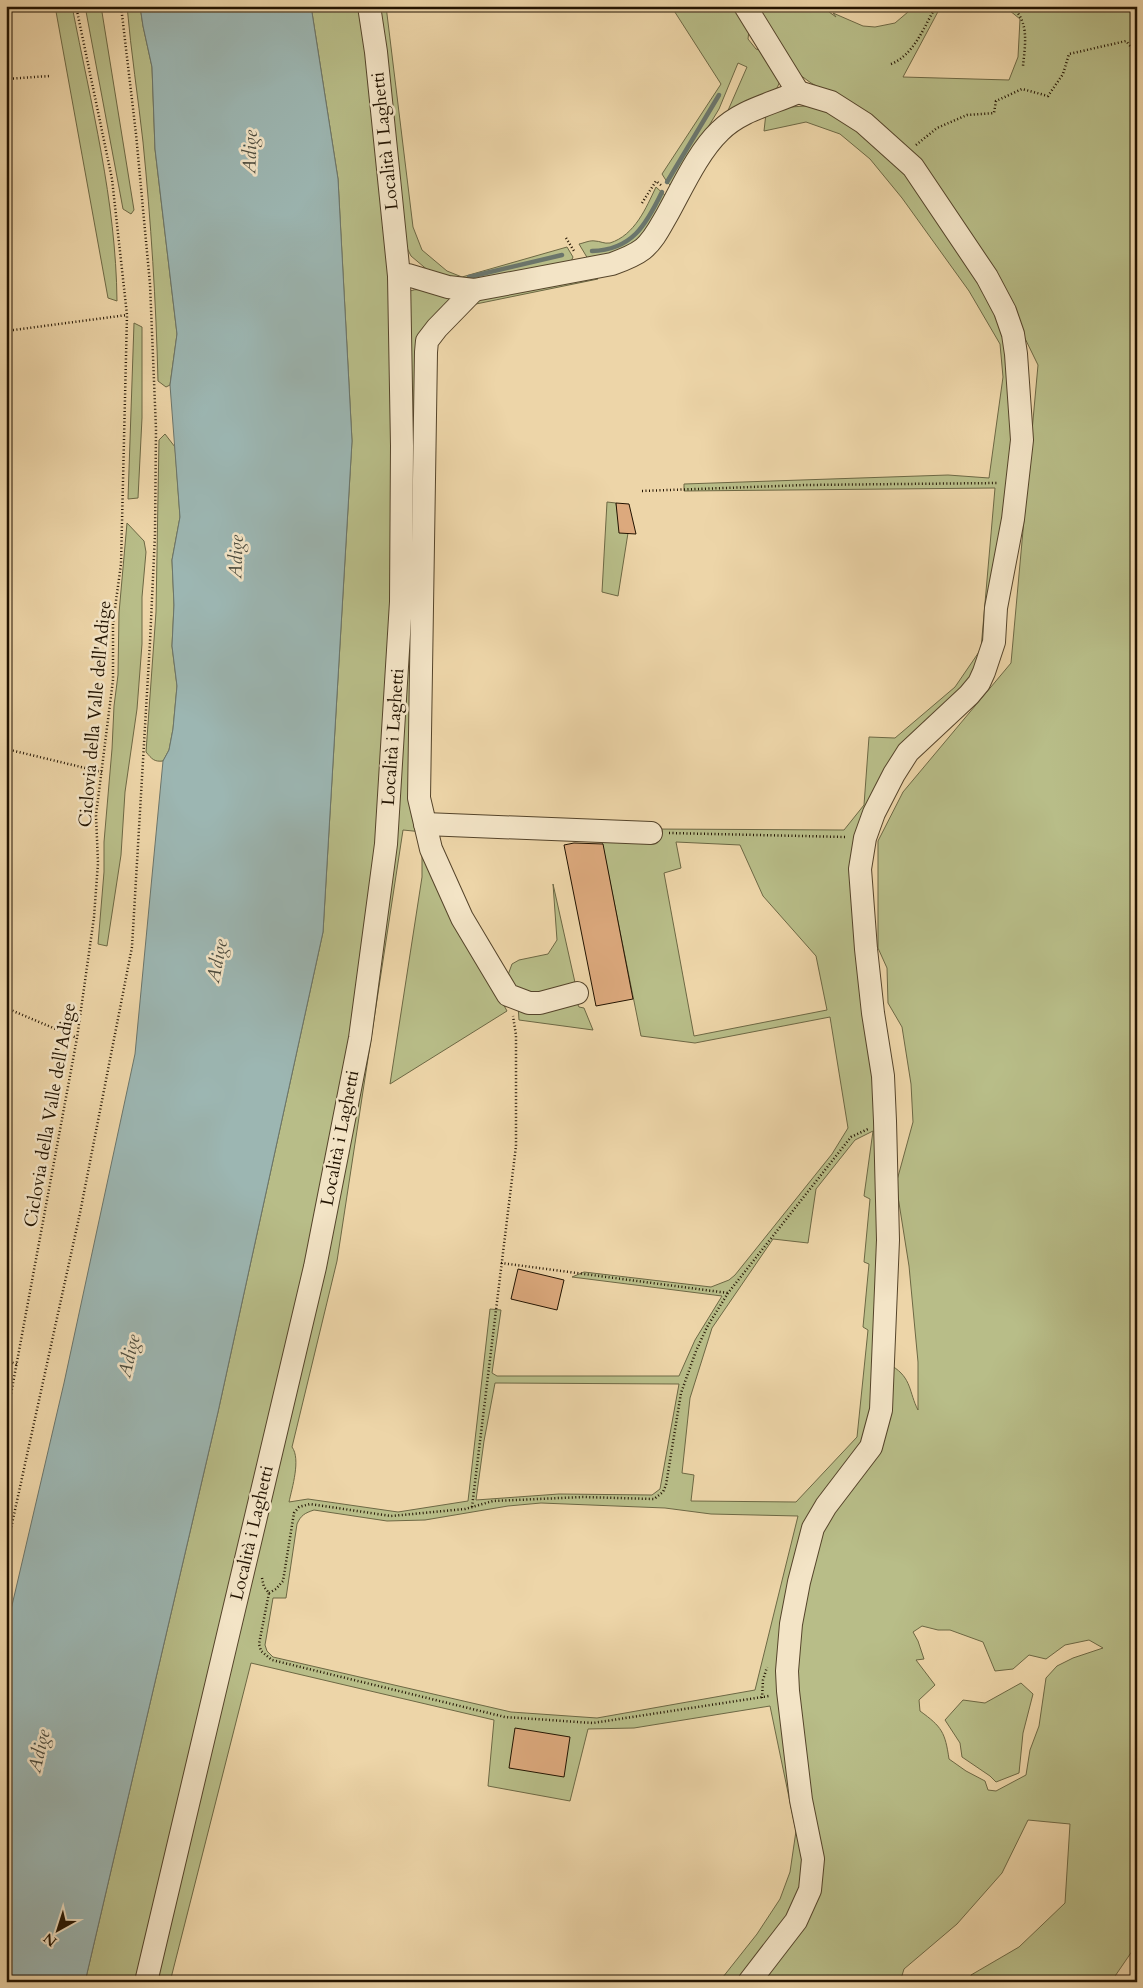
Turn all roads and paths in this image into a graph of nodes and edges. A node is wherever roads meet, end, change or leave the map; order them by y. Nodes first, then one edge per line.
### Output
1 (76, 6) edge
2 (121, 6) edge
3 (369, 6) edge
4 (745, 6) edge
5 (936, 6) edge
6 (1011, 6) edge
7 (1137, 54) edge
8 (891, 64) dead end
9 (1023, 66) dead end
10 (50, 76) dead end
11 (6, 78) edge
12 (798, 92) junction
13 (895, 151) junction
14 (398, 276) junction
15 (474, 290) junction
16 (127, 315) junction
17 (6, 331) edge
18 (1017, 483) junction
19 (642, 491) dead end
20 (6, 749) edge
21 (102, 772) junction
22 (425, 824) junction
23 (651, 833) joint
24 (865, 838) junction
25 (577, 993) dead end
26 (508, 995) junction
27 (6, 1008) edge
28 (78, 1038) junction
29 (885, 1121) junction
30 (501, 1263) junction
31 (728, 1293) junction
32 (6, 1360) edge
33 (18, 1365) junction
34 (6, 1421) edge
35 (472, 1507) junction
36 (6, 1551) edge
37 (269, 1592) dead end
38 (259, 1644) dead end
39 (788, 1691) junction
40 (146, 1982) edge
41 (750, 1982) edge

1 - 16 path, Ciclovia della Valle dell'Adige
2 - 36 path
3 - 14 street, Località I Laghetti
4 - 12 street
5 - 8 path
6 - 9 path
7 - 13 path
10 - 11 path
12 - 13 street
12 - 15 street
13 - 18 street
14 - 15 street
14 - 40 street, Località i Laghetti
15 - 22 street
16 - 17 path
16 - 21 path, Ciclovia della Valle dell'Adige
18 - 19 path
18 - 24 street
20 - 21 path
21 - 28 path, Ciclovia della Valle dell'Adige
22 - 23 street
22 - 26 street
23 - 24 path
24 - 29 street
25 - 26 street
26 - 30 path
27 - 28 path
28 - 33 path, Ciclovia della Valle dell'Adige
29 - 31 path
29 - 39 street
30 - 31 path
30 - 35 path
31 - 35 path
32 - 33 path
33 - 34 path, Ciclovia della Valle dell'Adige
35 - 37 path
38 - 39 path
39 - 41 street

